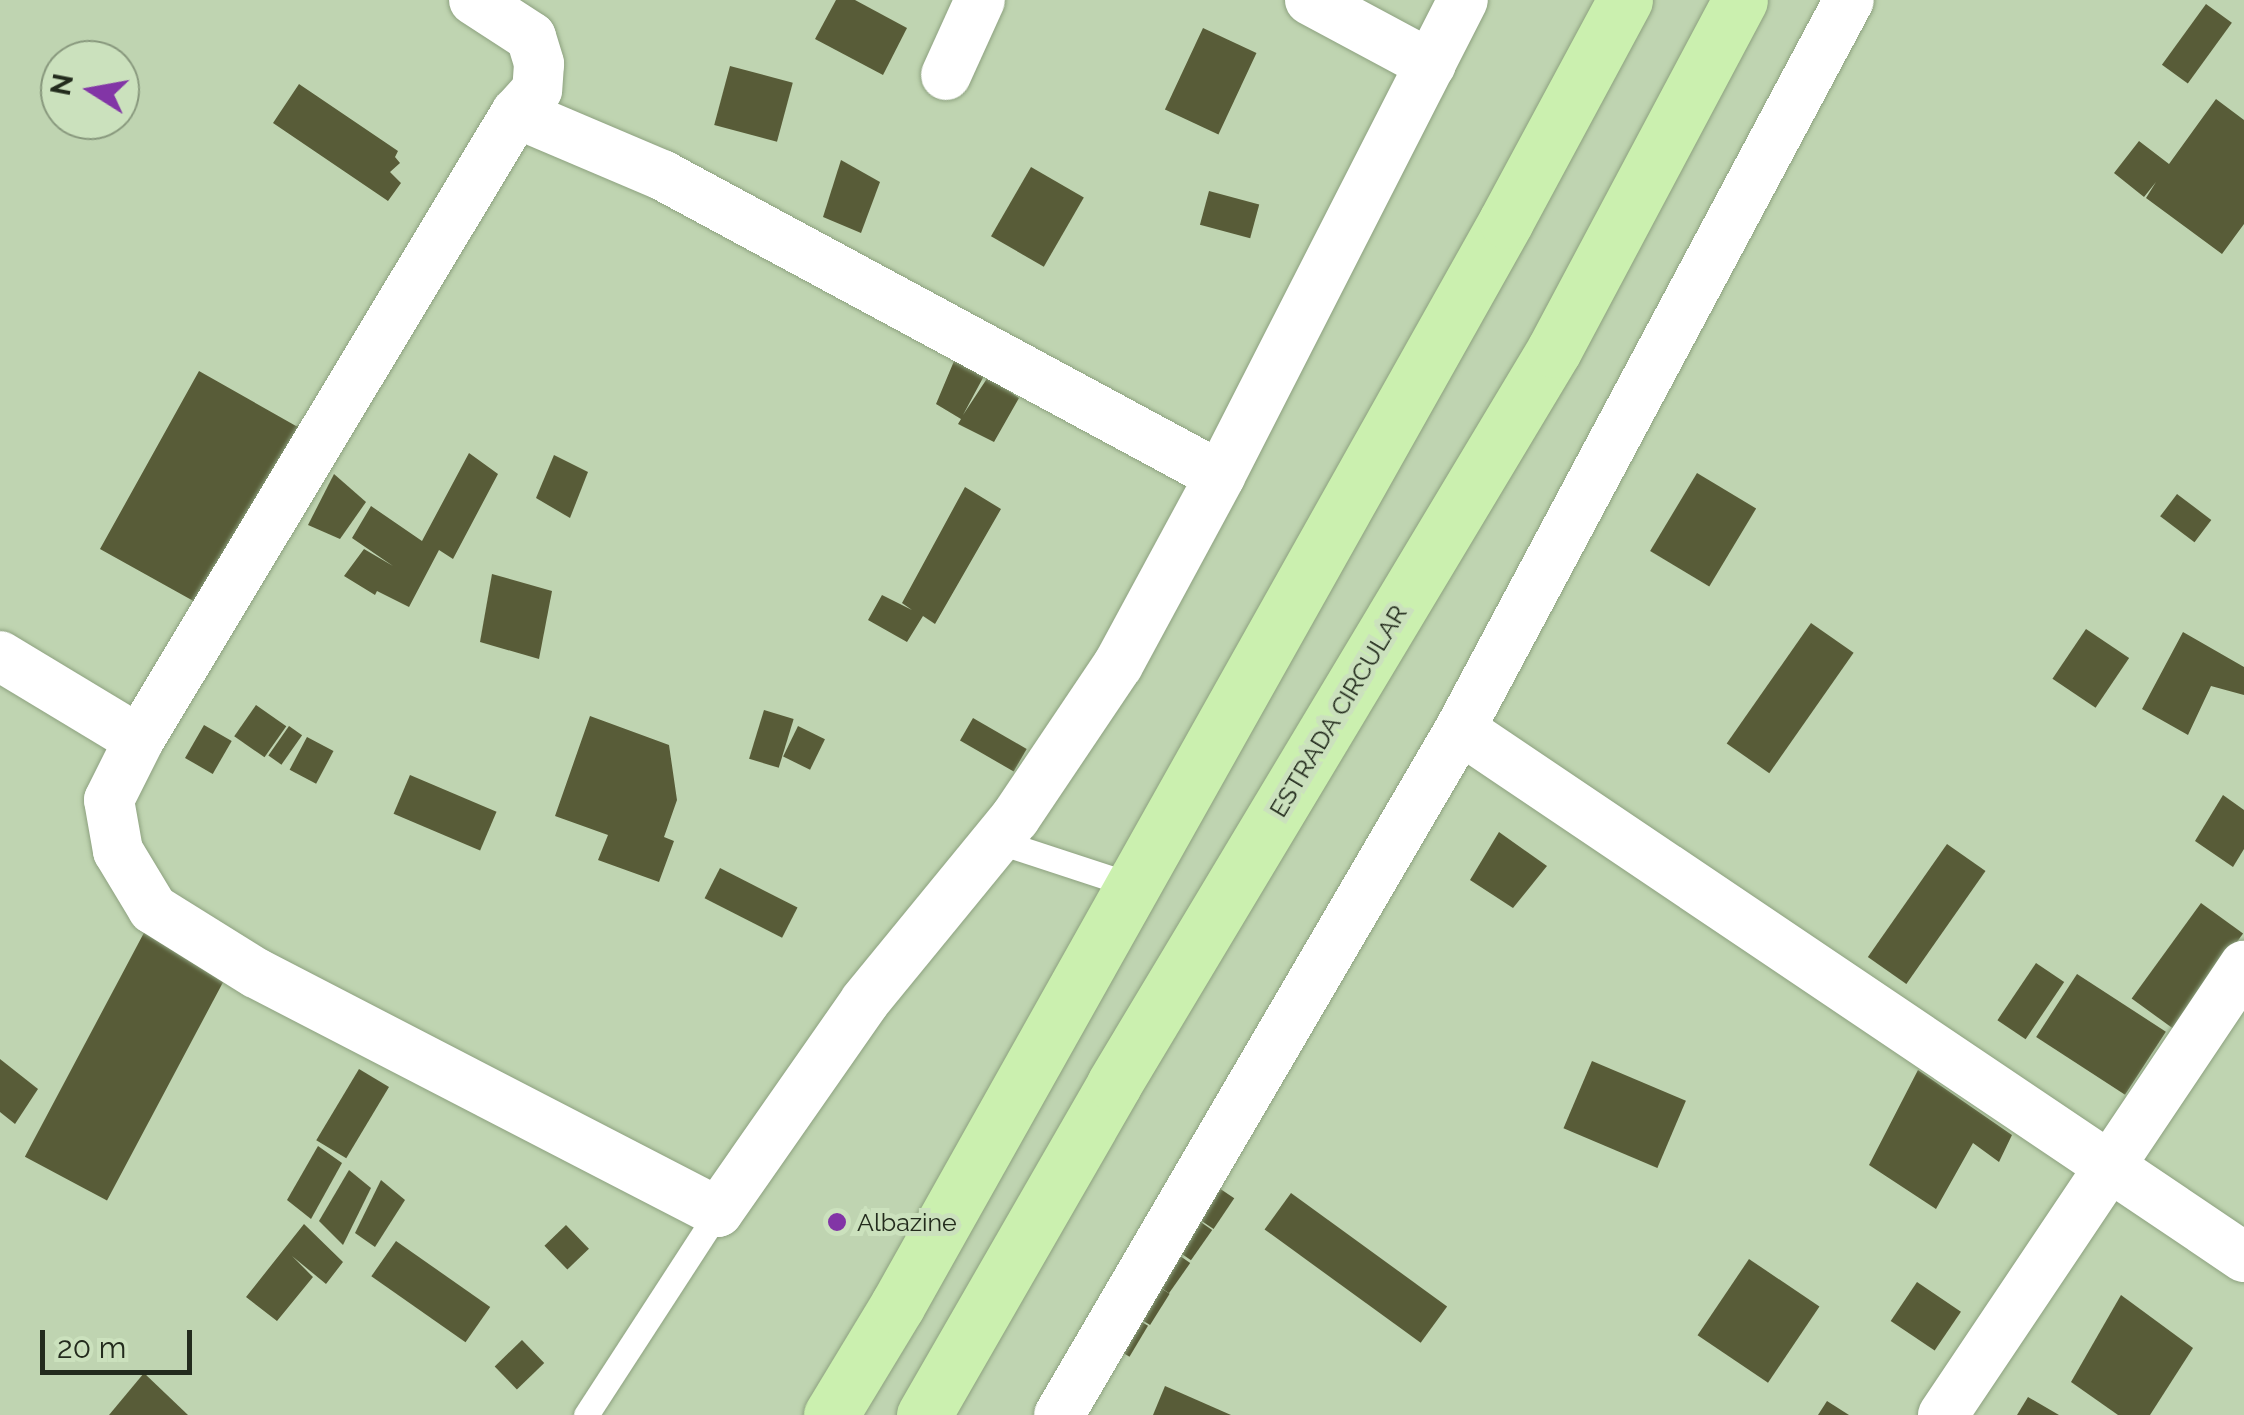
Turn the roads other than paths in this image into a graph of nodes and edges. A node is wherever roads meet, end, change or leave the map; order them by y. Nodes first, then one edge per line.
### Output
1 (474, 0) edge
2 (980, 0) edge
3 (1310, 0) edge
4 (1463, 0) edge
5 (1625, 0) edge
6 (1740, 0) edge
7 (1849, 0) edge
8 (1431, 65) junction
9 (946, 75) dead end
10 (516, 114) junction
11 (1220, 476) junction
12 (0, 656) edge
13 (1460, 729) junction
14 (140, 740) junction
15 (997, 841) junction
16 (1131, 884) junction
17 (2244, 966) edge
18 (2109, 1164) junction
19 (718, 1212) junction
20 (2244, 1257) edge
21 (586, 1415) edge
22 (831, 1415) edge
23 (924, 1415) edge
24 (1059, 1415) edge
25 (1942, 1415) edge

1 - 10 street
2 - 9 street
3 - 8 street
4 - 8 street
5 - 16 main road
6 - 23 main road, ESTRADA CIRCULAR
7 - 13 street
8 - 11 street
10 - 11 street
10 - 14 street
11 - 15 street
12 - 14 street
13 - 18 street
13 - 24 street
14 - 19 street
15 - 16 lane
15 - 19 street
16 - 22 main road
17 - 18 street
18 - 20 street
18 - 25 street
19 - 21 lane

